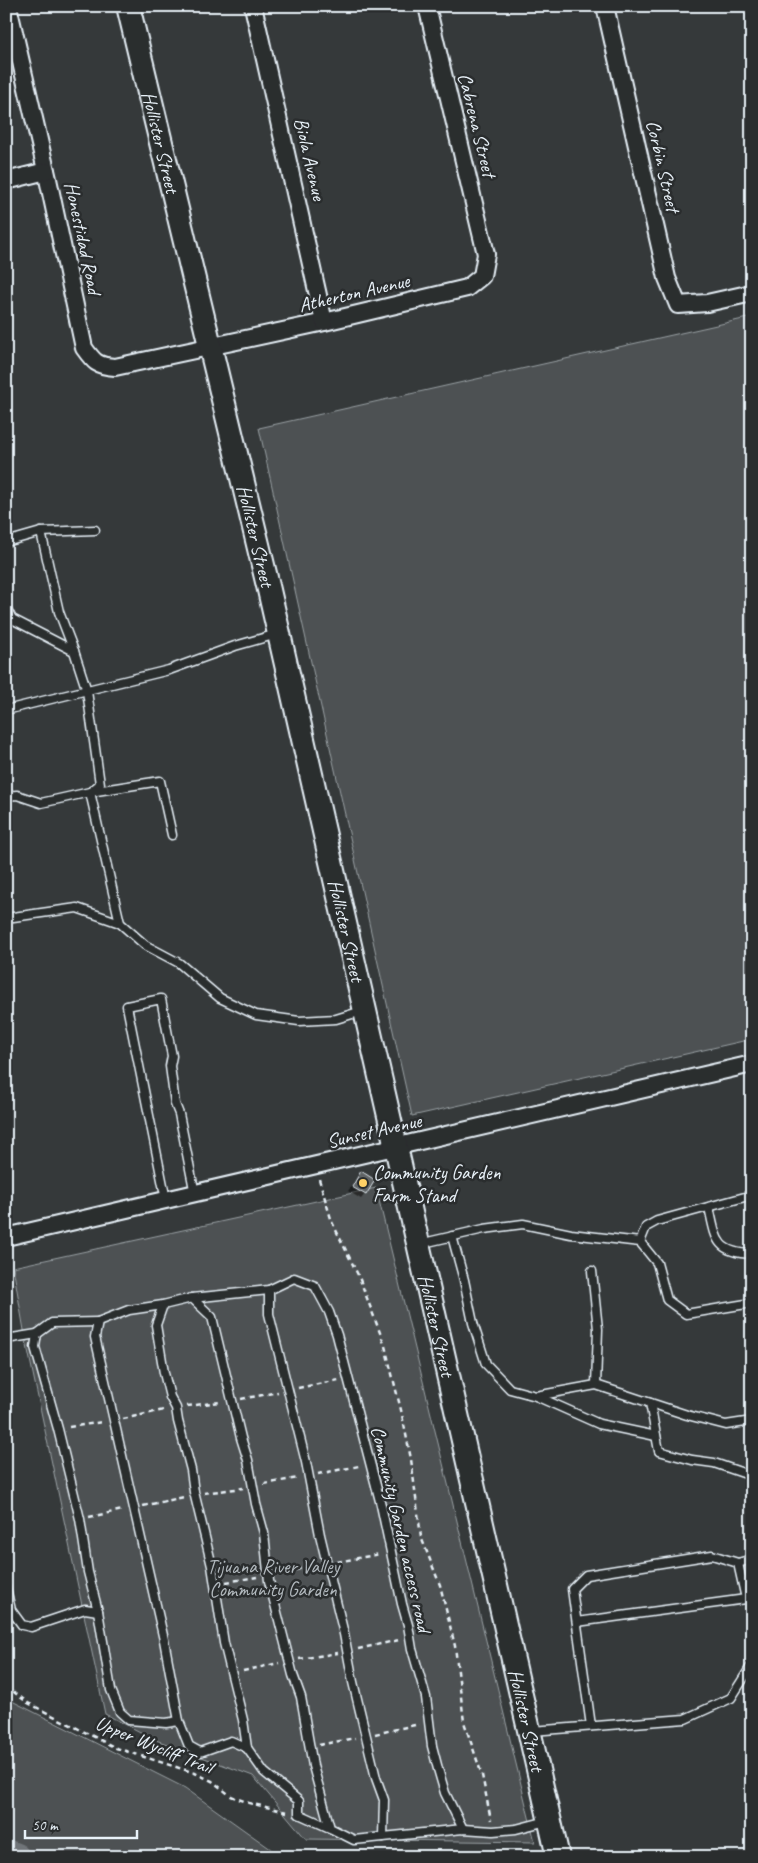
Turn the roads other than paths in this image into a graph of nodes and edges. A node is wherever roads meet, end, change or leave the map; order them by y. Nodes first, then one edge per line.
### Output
1 (8, 6) edge
2 (128, 6) edge
3 (253, 6) edge
4 (427, 6) edge
5 (605, 6) edge
6 (46, 172) junction
7 (6, 180) edge
8 (486, 254) joint
9 (752, 293) edge
10 (324, 322) junction
11 (209, 346) junction
12 (95, 530) dead end
13 (41, 532) junction
14 (6, 542) edge
15 (6, 608) edge
16 (279, 634) junction
17 (74, 651) junction
18 (87, 691) junction
19 (6, 710) edge
20 (90, 792) junction
21 (6, 796) edge
22 (172, 835) dead end
23 (6, 918) edge
24 (120, 923) junction
25 (364, 1011) junction
26 (752, 1064) edge
27 (395, 1148) junction
28 (195, 1194) junction
29 (752, 1195) edge
30 (166, 1200) junction
31 (709, 1207) junction
32 (452, 1236) junction
33 (6, 1237) edge
34 (640, 1242) junction
35 (418, 1244) junction
36 (752, 1254) edge
37 (592, 1271) dead end
38 (269, 1290) junction
39 (192, 1298) junction
40 (752, 1303) edge
41 (163, 1305) junction
42 (98, 1322) junction
43 (37, 1334) junction
44 (6, 1339) edge
45 (596, 1386) junction
46 (536, 1396) junction
47 (650, 1404) junction
48 (752, 1421) edge
49 (656, 1436) junction
50 (752, 1476) edge
51 (752, 1559) edge
52 (738, 1563) junction
53 (6, 1588) edge
54 (749, 1599) edge
55 (98, 1611) junction
56 (577, 1622) junction
57 (752, 1665) edge
58 (179, 1721) junction
59 (591, 1726) junction
60 (530, 1731) junction
61 (247, 1748) junction
62 (549, 1821) junction
63 (330, 1828) junction
64 (463, 1829) junction
65 (383, 1837) junction
66 (558, 1857) edge

1 - 6 street, Honestidad Road
2 - 11 street, Hollister Street
3 - 10 street, Biola Avenue
4 - 8 street, Cabrena Street
5 - 9 street, Corbin Street
6 - 7 street
6 - 11 street, Honestidad Road
8 - 10 street, Atherton Avenue
10 - 11 street, Atherton Avenue
11 - 16 street, Hollister Street
12 - 13 lane
13 - 14 lane
13 - 17 lane
15 - 17 lane
16 - 18 lane
16 - 25 street, Hollister Street
17 - 18 lane
18 - 19 lane
18 - 20 lane
20 - 21 lane
20 - 22 lane
20 - 24 lane
23 - 24 lane
24 - 25 lane
25 - 27 street, Hollister Street
26 - 27 street, Sunset Avenue
27 - 28 street, Sunset Avenue
27 - 35 street, Hollister Street
28 - 30 street, Sunset Avenue
28 - 30 lane
29 - 31 lane
30 - 33 street, Sunset Avenue
31 - 34 lane
31 - 36 lane
32 - 34 lane
32 - 35 lane
32 - 46 lane
34 - 40 lane
35 - 60 street, Hollister Street
37 - 45 lane
38 - 39 lane, Community Garden access road
38 - 64 lane, Community Garden access road
38 - 65 lane
39 - 41 lane, Community Garden access road
39 - 63 lane
41 - 42 lane, Community Garden access road
41 - 61 lane
42 - 43 lane
42 - 58 lane
43 - 44 lane
43 - 55 lane
45 - 46 lane
45 - 47 lane
46 - 49 lane
47 - 48 lane
47 - 49 lane
49 - 50 lane
51 - 52 lane
52 - 54 lane
52 - 56 lane
53 - 55 lane
54 - 56 lane
55 - 58 lane
56 - 59 lane
57 - 59 lane
58 - 61 lane
59 - 60 lane
60 - 62 street, Hollister Street
61 - 63 lane
62 - 64 lane
62 - 66 street, Hollister Street
63 - 65 lane
64 - 65 lane

